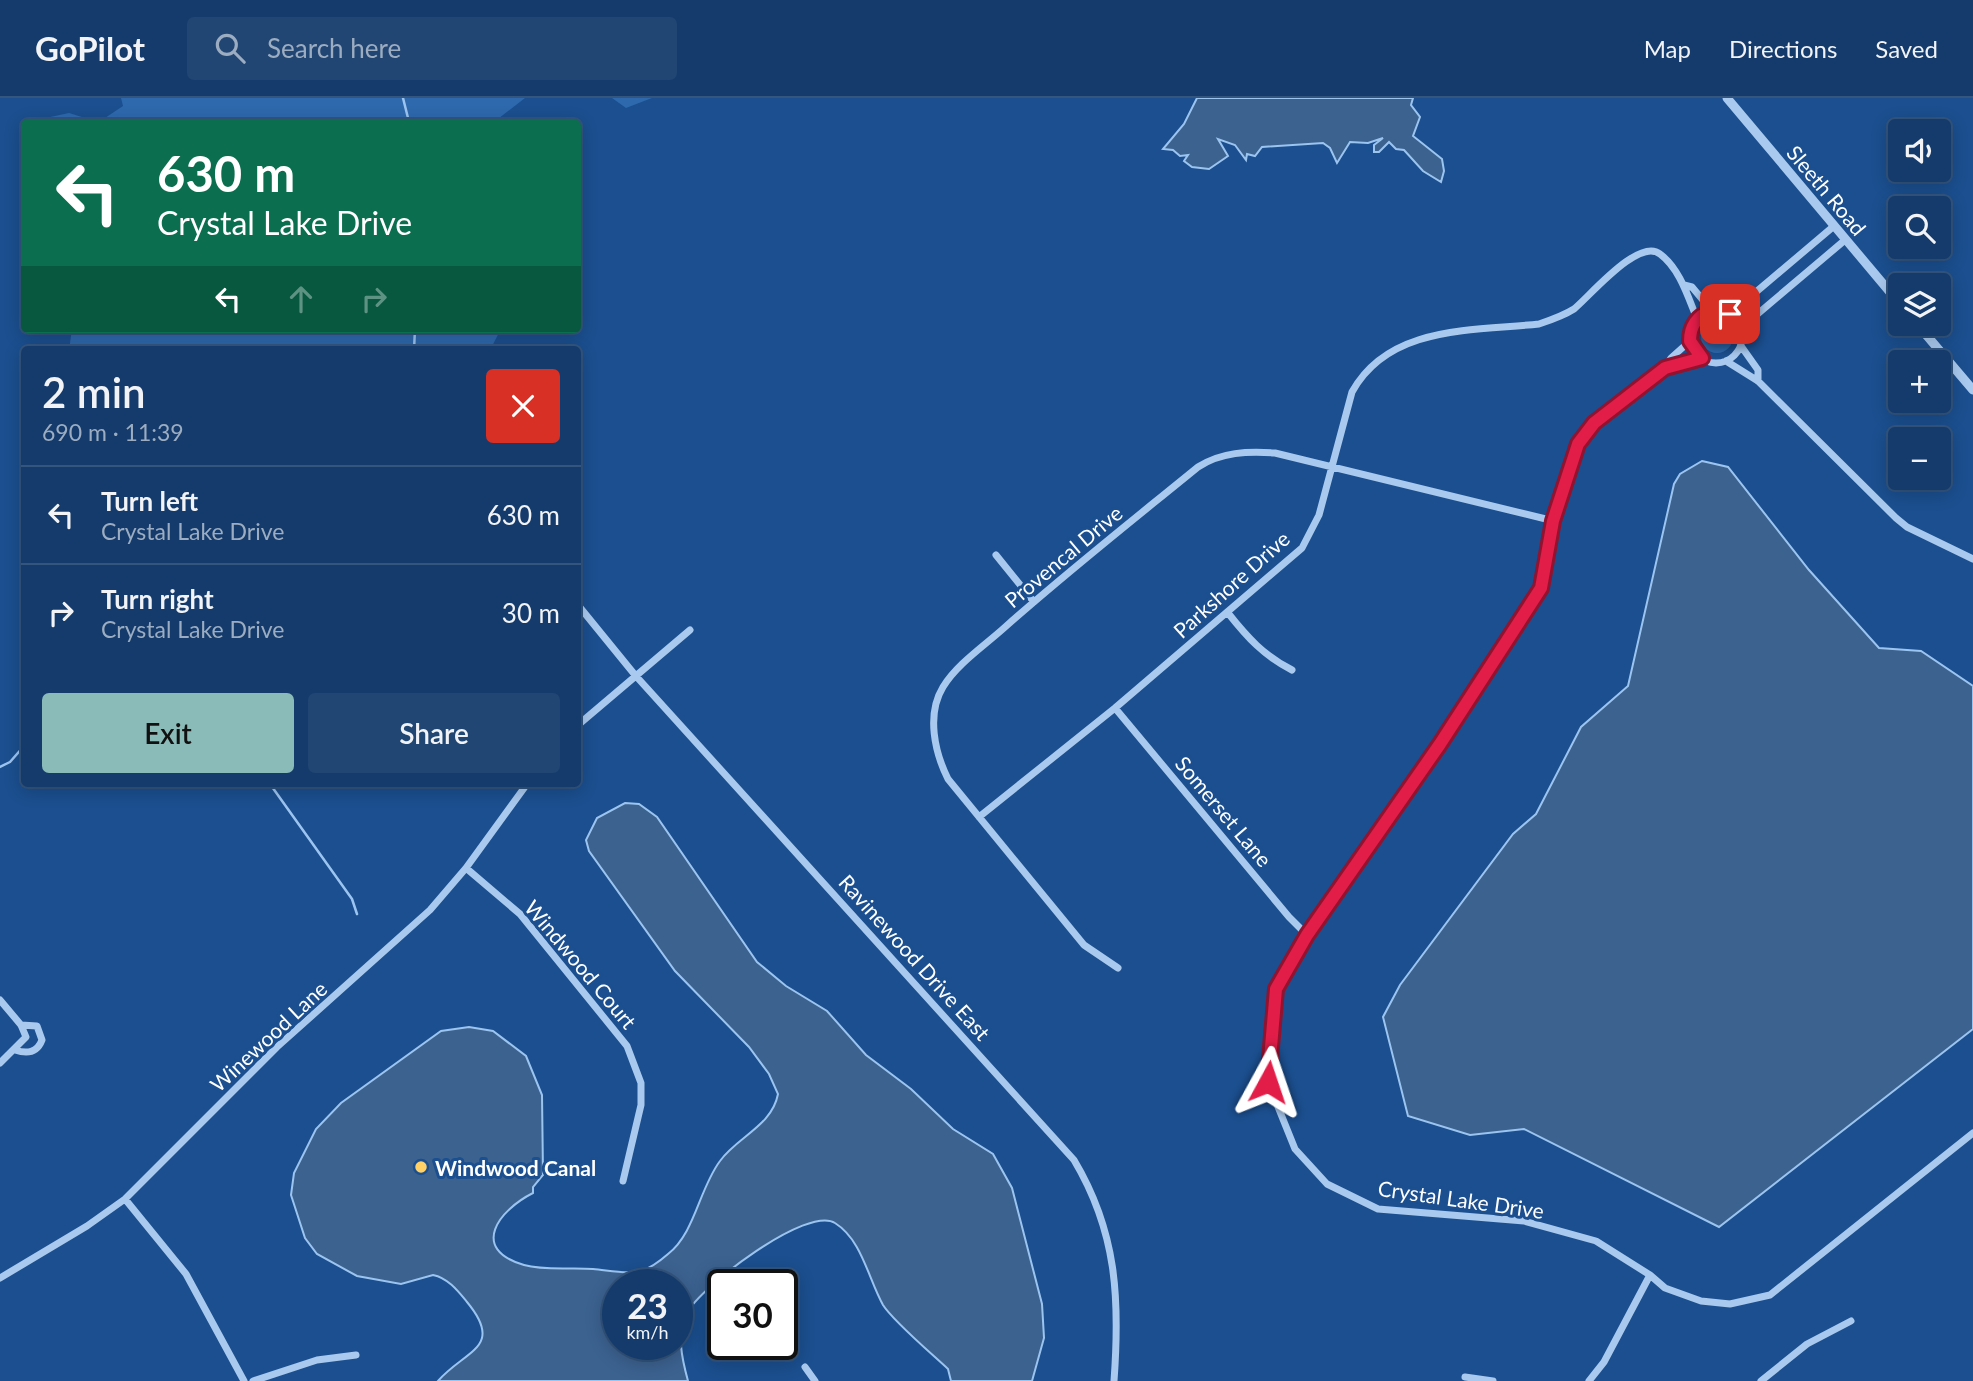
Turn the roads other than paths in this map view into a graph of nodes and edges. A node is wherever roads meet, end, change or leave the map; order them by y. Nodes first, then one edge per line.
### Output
1 (1727, 98) edge
2 (1834, 226) junction
3 (1845, 240) junction
4 (1684, 285) junction
5 (1888, 290) edge
6 (1712, 310) junction
7 (1730, 314) junction
8 (1697, 319) junction
9 (1741, 328) junction
10 (1927, 336) edge
11 (1690, 341) junction
12 (1741, 346) junction
13 (1702, 358) junction
14 (1726, 361) junction
15 (1665, 368) junction
16 (1758, 381) junction
17 (1973, 390) edge
18 (1333, 467) junction
19 (1553, 521) junction
20 (996, 555) dead end
21 (1973, 559) edge
22 (1034, 602) junction
23 (581, 609) edge
24 (1228, 613) junction
25 (690, 630) dead end
26 (1292, 670) dead end
27 (635, 675) junction
28 (1115, 708) junction
29 (581, 722) edge
30 (525, 787) edge
31 (979, 817) junction
32 (466, 868) junction
33 (1307, 935) junction
34 (1118, 968) dead end
35 (0, 1000) edge
36 (21, 1026) junction
37 (15, 1050) junction
38 (0, 1063) edge
39 (1973, 1133) edge
40 (623, 1181) dead end
41 (125, 1199) junction
42 (1650, 1275) junction
43 (0, 1278) edge
44 (1850, 1321) dead end
45 (356, 1355) dead end
46 (805, 1367) dead end
47 (1465, 1377) dead end
48 (244, 1381) edge
49 (253, 1381) edge
50 (815, 1381) edge
51 (1114, 1381) edge
52 (1493, 1381) edge
53 (1589, 1381) edge
54 (1761, 1381) edge

1 - 2 street, Sleeth Road
2 - 3 street, Sleeth Road
2 - 7 street
3 - 5 street, Sleeth Road
3 - 9 street
4 - 6 street, Parkshore Drive
4 - 8 street, Parkshore Drive
4 - 18 street, Parkshore Drive
6 - 7 street
6 - 8 street
7 - 9 street
8 - 11 street, Crystal Lake Drive
9 - 12 street, Crystal Lake Drive
10 - 17 street
11 - 13 street
11 - 15 street, Crystal Lake Drive
12 - 14 street
12 - 16 street, Crystal Lake Drive
13 - 14 street, Crystal Lake Drive
13 - 15 street, Crystal Lake Drive
14 - 16 street, Crystal Lake Drive
15 - 19 street, Crystal Lake Drive
16 - 21 street, Crystal Lake Drive
18 - 19 street, Provencal Drive
18 - 22 street, Provencal Drive
18 - 24 street, Parkshore Drive
19 - 33 street, Crystal Lake Drive
20 - 22 street
22 - 31 street, Provencal Drive
23 - 27 street, Ravinewood Drive East
24 - 26 street
24 - 28 street, Parkshore Drive
25 - 27 street
27 - 29 street
27 - 51 street, Ravinewood Drive East
28 - 31 street, Parkshore Drive
28 - 33 street, Somerset Lane
30 - 32 street, Winewood Lane
31 - 34 street, Provencal Drive
32 - 40 street, Windwood Court
32 - 41 street, Winewood Lane
33 - 42 street, Crystal Lake Drive
35 - 36 street
36 - 37 street
36 - 37 street
37 - 38 street
39 - 42 street, Crystal Lake Drive
41 - 43 street, Winewood Lane
41 - 48 street
42 - 53 street
44 - 54 street
45 - 49 street
46 - 50 street
47 - 52 street

